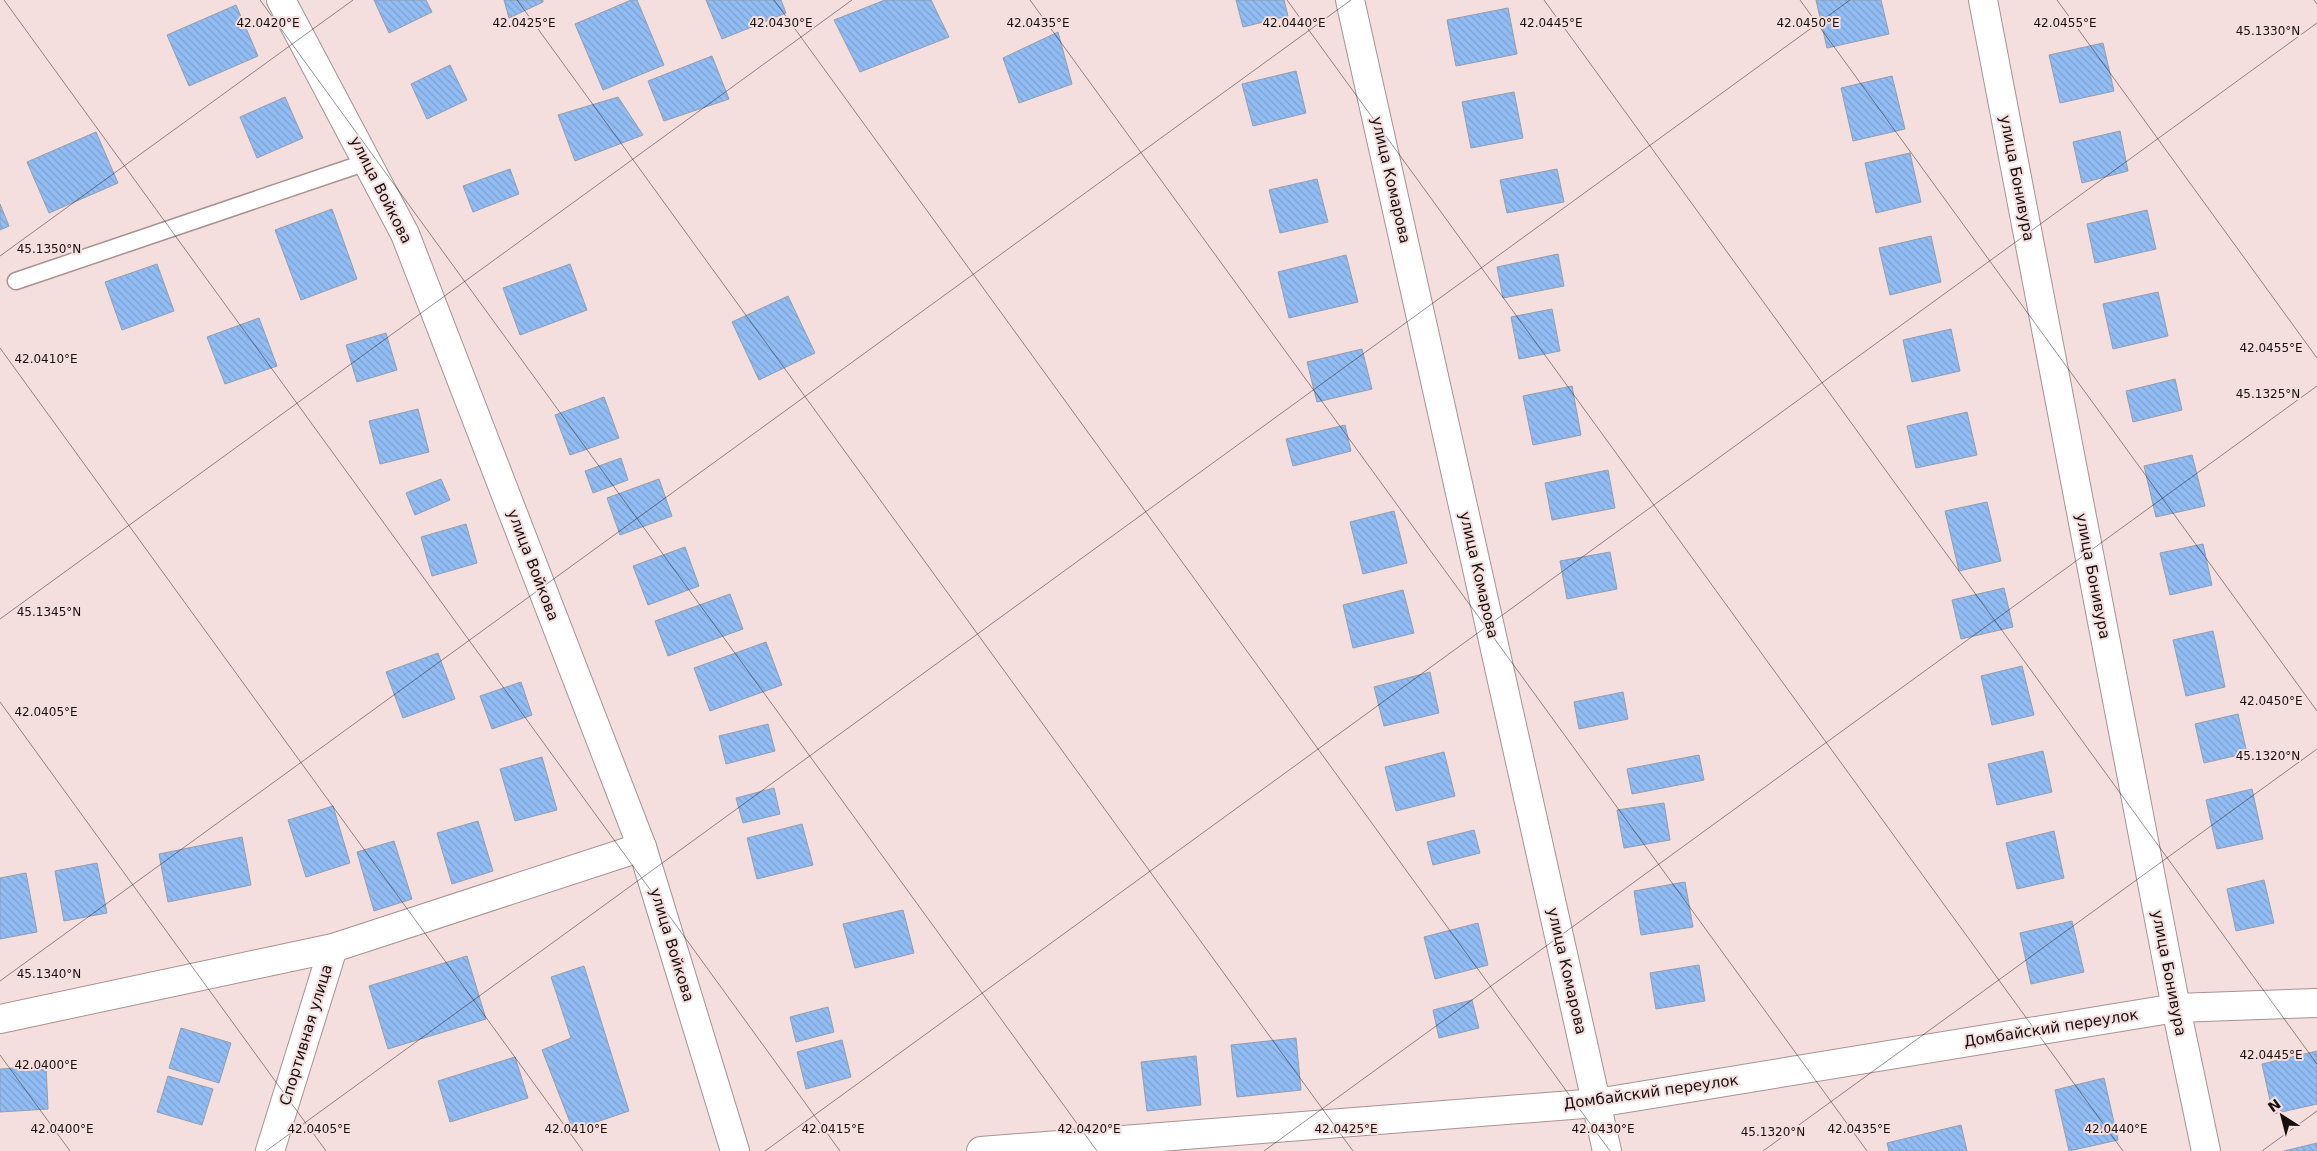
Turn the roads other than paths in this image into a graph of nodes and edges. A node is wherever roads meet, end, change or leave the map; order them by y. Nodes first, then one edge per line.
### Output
1 (1350, 0) edge
2 (1982, 0) edge
3 (284, 1) edge
4 (367, 162) junction
5 (16, 282) dead end
6 (642, 847) junction
7 (333, 948) junction
8 (2317, 1003) edge
9 (2176, 1008) junction
10 (0, 1020) edge
11 (1597, 1103) junction
12 (270, 1151) edge
13 (735, 1151) edge
14 (981, 1151) edge
15 (1607, 1151) edge
16 (2206, 1151) edge

1 - 11 street, улица Комарова
2 - 9 street, улица Бонивура
3 - 4 street, улица Войкова
4 - 5 lane
4 - 6 street, улица Войкова
6 - 7 street
6 - 13 street, улица Войкова
7 - 10 street
7 - 12 street, Спортивная улица
8 - 9 street, Домбайский переулок
9 - 11 street, Домбайский переулок
9 - 16 street, улица Бонивура
11 - 14 street, Домбайский переулок
11 - 15 street, улица Комарова

